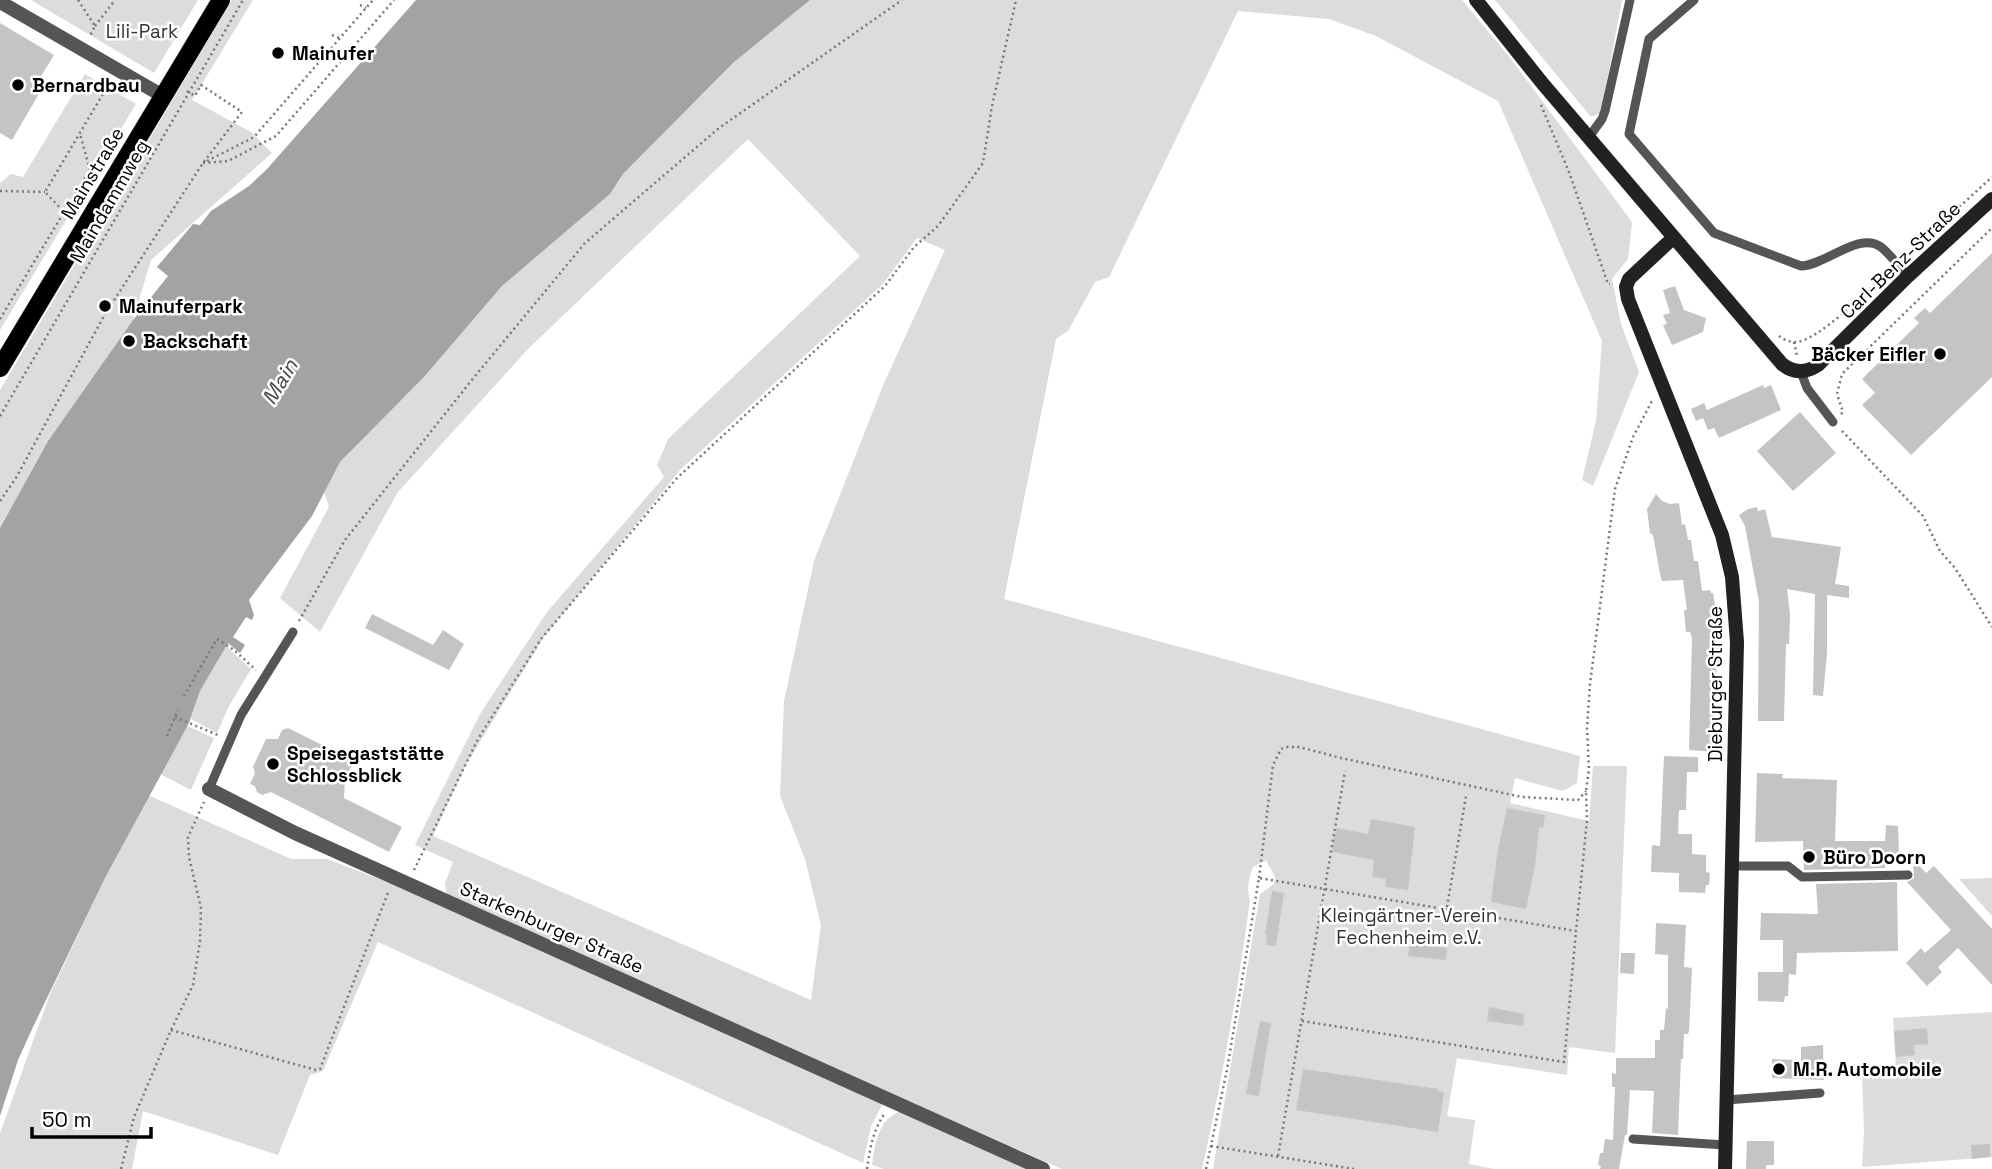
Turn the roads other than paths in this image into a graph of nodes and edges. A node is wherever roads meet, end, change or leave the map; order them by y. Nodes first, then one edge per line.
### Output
1 (221, 0) edge
2 (1476, 0) edge
3 (1629, 0) edge
4 (1694, 0) edge
5 (0, 2) edge
6 (163, 96) junction
7 (1589, 137) junction
8 (1992, 200) edge
9 (1673, 238) junction
10 (1908, 276) junction
11 (0, 368) edge
12 (1801, 372) junction
13 (1833, 422) road end
14 (293, 632) road end
15 (209, 789) joint
16 (1732, 866) junction
17 (1908, 875) dead end
18 (1820, 1093) dead end
19 (1726, 1100) junction
20 (1633, 1139) dead end
21 (1725, 1145) junction
22 (1043, 1169) edge
23 (1725, 1169) edge

1 - 6 main road, Mainstraße
2 - 7 street
3 - 7 lane
4 - 10 lane
5 - 6 street
6 - 11 main road, Mainstraße
7 - 9 street
8 - 10 street, Carl-Benz-Straße
9 - 12 street
9 - 16 street, Dieburger Straße
10 - 12 street, Carl-Benz-Straße
12 - 13 lane
14 - 15 lane
15 - 22 street, Starkenburger Straße
16 - 17 lane
16 - 19 street, Dieburger Straße
18 - 19 lane
19 - 21 street, Dieburger Straße
20 - 21 lane
21 - 23 street, Dieburger Straße

